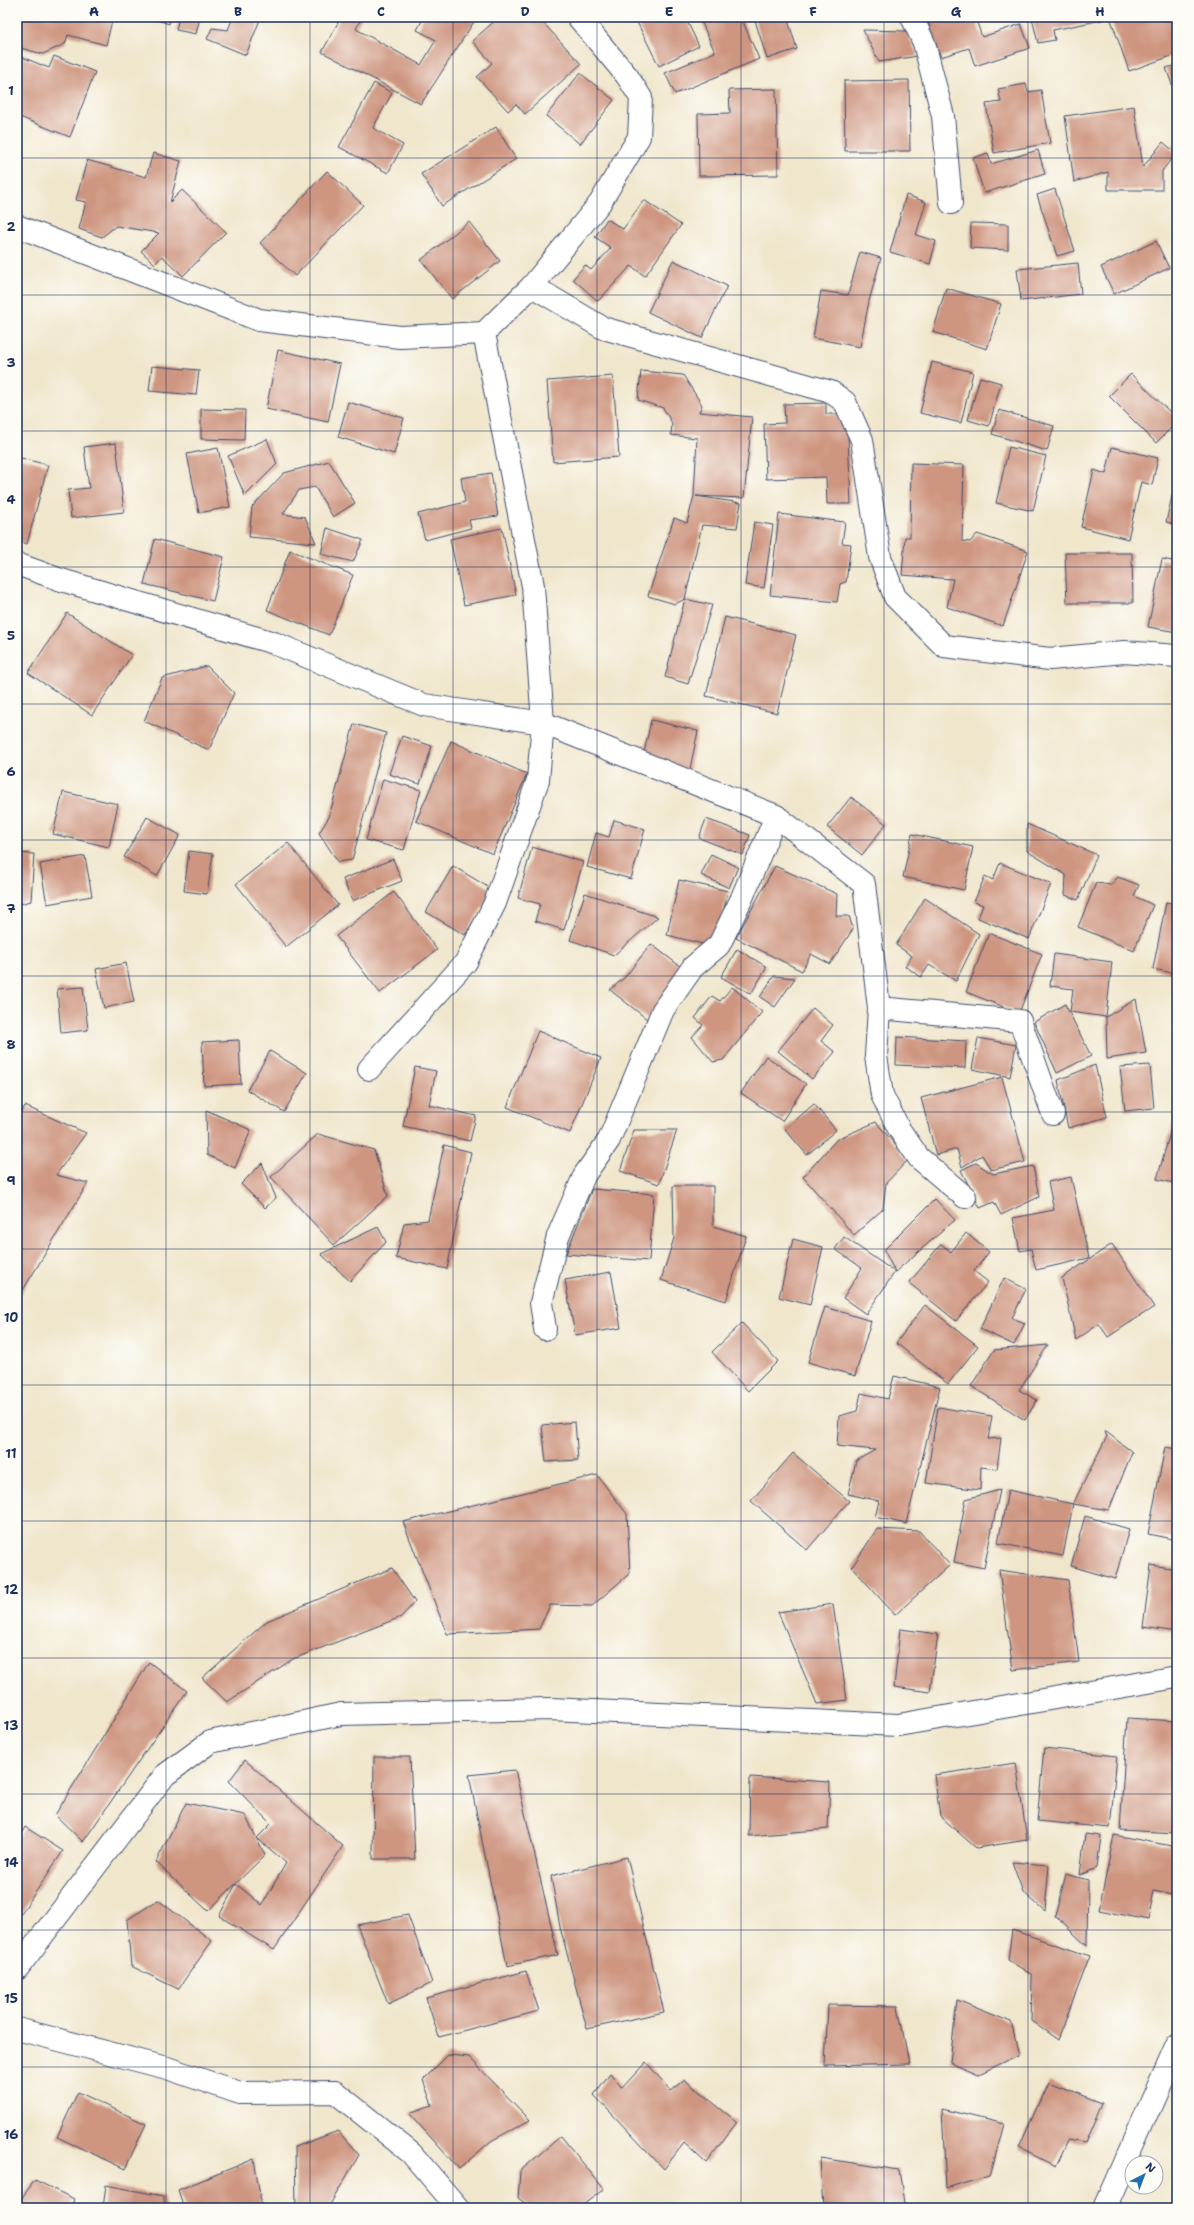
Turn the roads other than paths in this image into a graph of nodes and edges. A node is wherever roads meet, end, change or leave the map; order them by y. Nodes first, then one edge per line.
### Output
1 (578, 17) edge
2 (912, 17) edge
3 (951, 203) dead end
4 (17, 226) edge
5 (532, 286) junction
6 (484, 333) junction
7 (17, 564) edge
8 (1177, 656) edge
9 (543, 723) junction
10 (776, 816) junction
11 (879, 1008) junction
12 (369, 1069) dead end
13 (1053, 1114) dead end
14 (965, 1197) dead end
15 (545, 1329) dead end
16 (1177, 1677) edge
17 (17, 1969) edge
18 (17, 2029) edge
19 (1177, 2045) edge
20 (458, 2208) edge
21 (1105, 2208) edge

1 - 5 street
2 - 3 street
4 - 6 street
5 - 6 street
5 - 8 street
6 - 9 street
7 - 9 street
9 - 10 street
9 - 12 street
10 - 11 street
10 - 15 street
11 - 13 street
11 - 14 street
16 - 17 street
18 - 20 street
19 - 21 street

